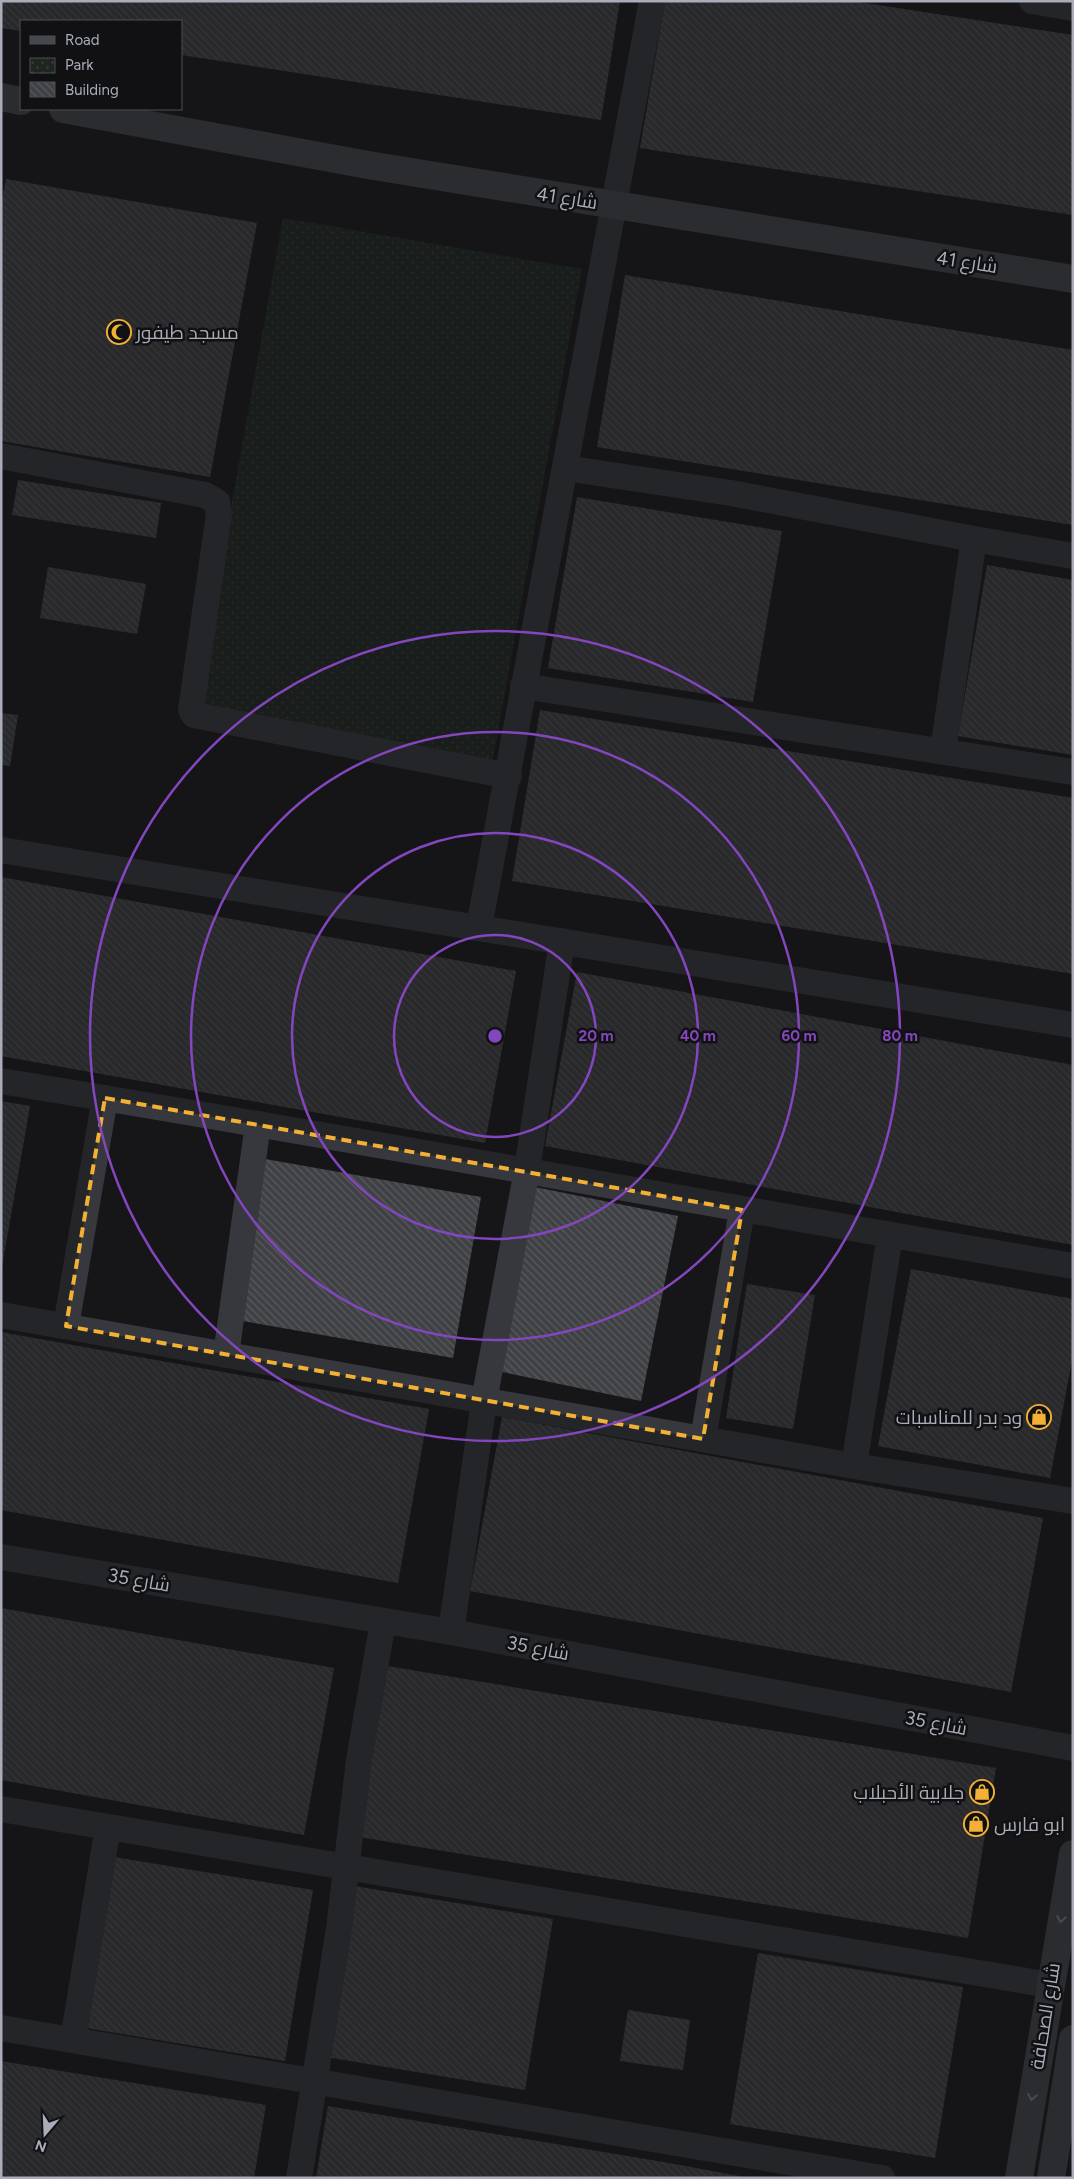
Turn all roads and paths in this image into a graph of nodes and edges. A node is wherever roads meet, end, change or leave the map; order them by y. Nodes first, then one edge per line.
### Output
1 (652, 1) edge
2 (1032, 1) edge
3 (1073, 8) edge
4 (1, 97) edge
5 (20, 101) edge
6 (68, 110) edge
7 (614, 206) junction
8 (1073, 279) edge
9 (1, 456) edge
10 (566, 468) junction
11 (974, 539) junction
12 (1073, 556) edge
13 (523, 686) junction
14 (943, 750) junction
15 (1073, 772) edge
16 (509, 776) junction
17 (1, 850) edge
18 (479, 927) junction
19 (562, 941) junction
20 (1073, 1026) edge
21 (1, 1081) edge
22 (105, 1098) junction
23 (258, 1124) junction
24 (526, 1170) junction
25 (742, 1210) junction
26 (890, 1235) junction
27 (1073, 1266) edge
28 (1, 1315) edge
29 (66, 1326) junction
30 (226, 1355) junction
31 (484, 1401) junction
32 (703, 1439) junction
33 (854, 1466) junction
34 (1073, 1501) edge
35 (1, 1557) edge
36 (383, 1622) junction
37 (451, 1632) junction
38 (1073, 1748) edge
39 (1, 1808) edge
40 (108, 1827) junction
41 (1073, 1854) edge
42 (346, 1866) junction
43 (1050, 1985) junction
44 (1, 2028) edge
45 (1073, 2038) edge
46 (74, 2040) junction
47 (313, 2082) junction
48 (299, 2178) edge
49 (882, 2178) edge
50 (1019, 2178) edge
51 (1051, 2178) edge

1 - 7 street
2 - 3 street
4 - 5 main road
6 - 7 main road, شارع 41
7 - 8 main road, شارع 41
7 - 10 street
9 - 16 street
10 - 11 street
10 - 13 street
11 - 12 street
11 - 14 street
13 - 14 street
13 - 16 street
14 - 15 street
16 - 18 street
17 - 18 street
18 - 19 street
19 - 20 street
19 - 24 street
21 - 22 street
22 - 23 street
22 - 29 street
23 - 24 street
23 - 30 street
24 - 25 street
24 - 31 street
25 - 26 street
25 - 32 street
26 - 27 street
26 - 33 street
28 - 29 street
29 - 30 street
30 - 31 street
31 - 32 street
31 - 37 street
32 - 33 street
33 - 34 street
35 - 36 street, شارع 35
36 - 37 street, شارع 35
36 - 42 street
37 - 38 street, شارع 35
39 - 40 street
40 - 42 street
40 - 46 street
41 -> 43 main road, شارع الصحافة
42 - 43 street
42 - 47 street
43 -> 50 main road, شارع الصحافة
44 - 46 street
45 - 51 main road, شارع الصحافة
46 - 47 street
47 - 48 street
47 - 49 street

